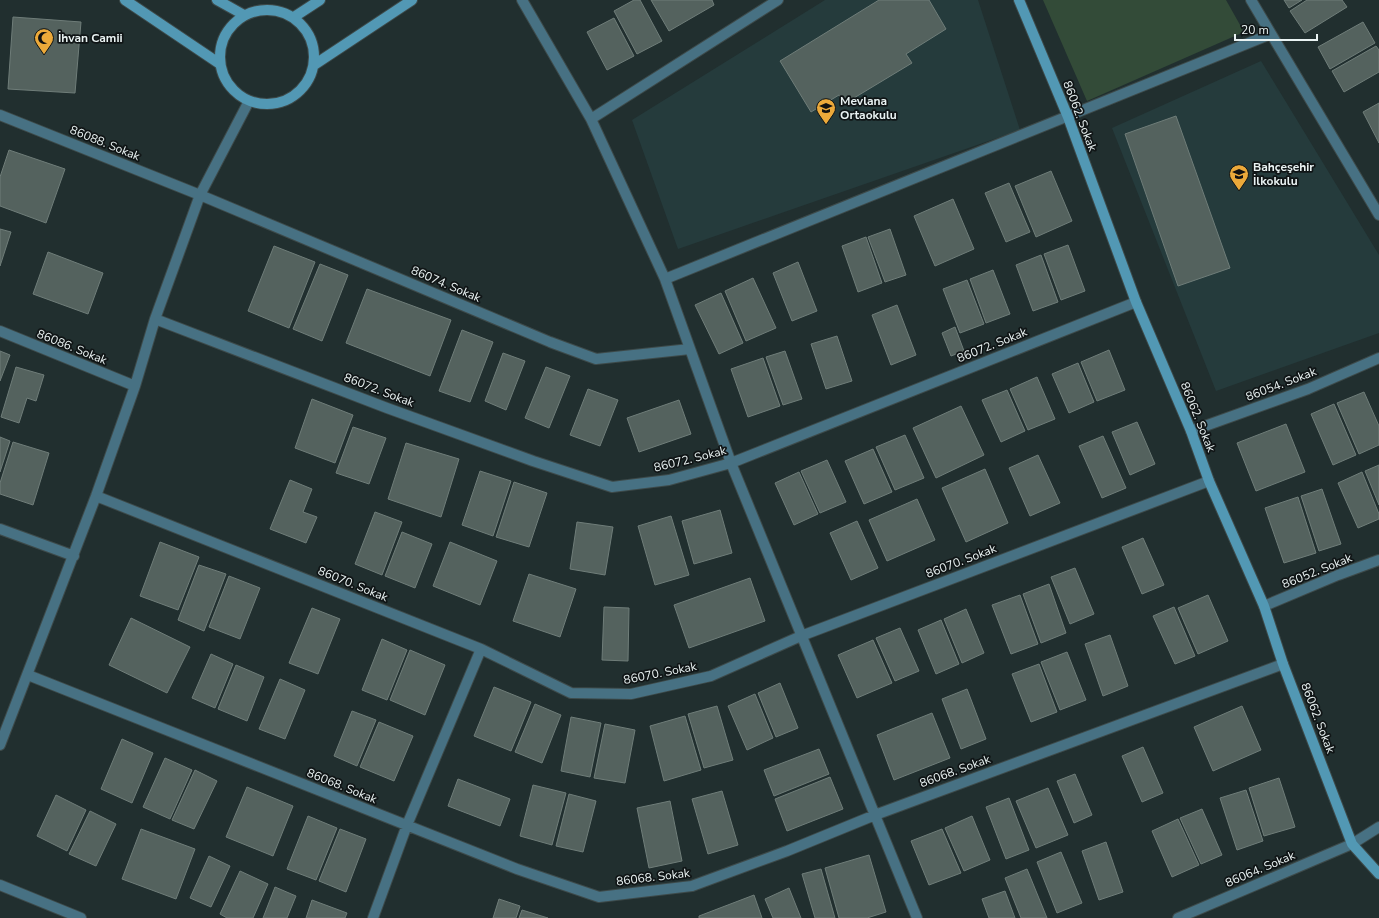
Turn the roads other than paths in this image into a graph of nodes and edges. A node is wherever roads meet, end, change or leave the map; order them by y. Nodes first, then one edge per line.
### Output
1 (125, 0) edge
2 (217, 0) edge
3 (320, 0) edge
4 (412, 0) edge
5 (522, 0) edge
6 (778, 0) edge
7 (1019, 0) edge
8 (1251, 0) edge
9 (244, 16) junction
10 (294, 17) junction
11 (1271, 34) junction
12 (220, 64) junction
13 (314, 65) junction
14 (249, 101) junction
15 (0, 115) edge
16 (1068, 117) junction
17 (591, 119) junction
18 (200, 195) junction
19 (1379, 215) edge
20 (665, 279) junction
21 (1136, 302) junction
22 (155, 319) junction
23 (0, 331) edge
24 (690, 349) junction
25 (1379, 358) edge
26 (135, 386) junction
27 (1191, 432) junction
28 (731, 462) junction
29 (1209, 482) junction
30 (96, 496) junction
31 (0, 528) edge
32 (74, 556) junction
33 (1379, 560) edge
34 (1264, 606) junction
35 (801, 636) junction
36 (481, 649) junction
37 (1283, 664) junction
38 (28, 675) junction
39 (0, 745) edge
40 (875, 814) junction
41 (407, 825) junction
42 (1379, 827) edge
43 (1352, 844) junction
44 (1379, 874) edge
45 (0, 885) edge
46 (81, 918) edge
47 (373, 918) edge
48 (917, 918) edge
49 (1178, 918) edge

1 - 12 main road
2 - 9 main road
3 - 10 main road
4 - 13 main road
5 - 17 street
6 - 17 street
7 - 16 main road, 86062. Sokak
8 - 11 street
9 - 10 main road
9 - 12 main road
10 - 13 main road
11 - 16 street
11 - 19 street
12 - 14 main road
13 - 14 main road
14 - 18 street
15 - 18 street, 86088. Sokak
16 - 20 street
16 - 21 main road, 86062. Sokak
17 - 20 street
18 - 22 street
18 - 24 street, 86074. Sokak
20 - 24 street
21 - 27 main road, 86062. Sokak
21 - 28 street, 86072. Sokak
22 - 26 street
22 - 28 street, 86072. Sokak
23 - 26 street, 86086. Sokak
24 - 28 street
25 - 27 street, 86054. Sokak
26 - 30 street
27 - 29 main road, 86062. Sokak
28 - 35 street
29 - 34 main road, 86062. Sokak
29 - 35 street, 86070. Sokak
30 - 32 street
30 - 36 street, 86070. Sokak
31 - 32 street
32 - 38 street
33 - 34 street, 86052. Sokak
34 - 37 main road, 86062. Sokak
35 - 36 street, 86070. Sokak
35 - 40 street
36 - 41 street
37 - 40 street, 86068. Sokak
37 - 43 main road, 86062. Sokak
38 - 39 street
38 - 41 street, 86068. Sokak
40 - 41 street, 86068. Sokak
40 - 48 street
41 - 47 street
42 - 43 street, 86064. Sokak
43 - 44 main road
43 - 49 street, 86064. Sokak
45 - 46 street

